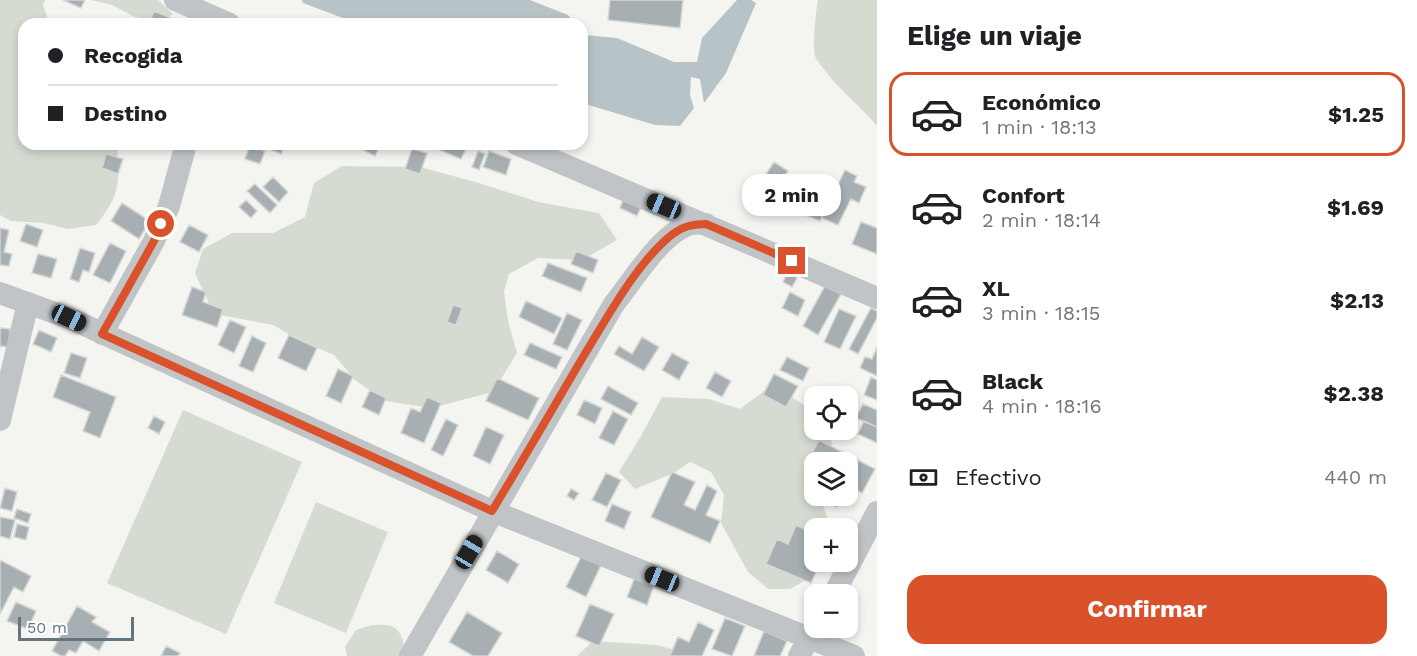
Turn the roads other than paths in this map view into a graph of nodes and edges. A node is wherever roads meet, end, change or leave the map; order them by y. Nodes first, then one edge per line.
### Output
1 (175, 0) edge
2 (198, 17) edge
3 (184, 150) edge
4 (530, 150) edge
5 (706, 224) junction
6 (0, 293) edge
7 (877, 298) edge
8 (28, 303) junction
9 (102, 334) junction
10 (0, 420) edge
11 (492, 511) junction
12 (877, 512) edge
13 (839, 584) edge
14 (809, 640) edge
15 (410, 656) edge
16 (854, 656) edge

1 - 2 street
3 - 9 street
4 - 5 street
5 - 7 street
5 - 11 street
6 - 8 street
8 - 9 street
8 - 10 street
9 - 11 street
11 - 14 street
11 - 15 street
12 - 13 street
14 - 16 street

